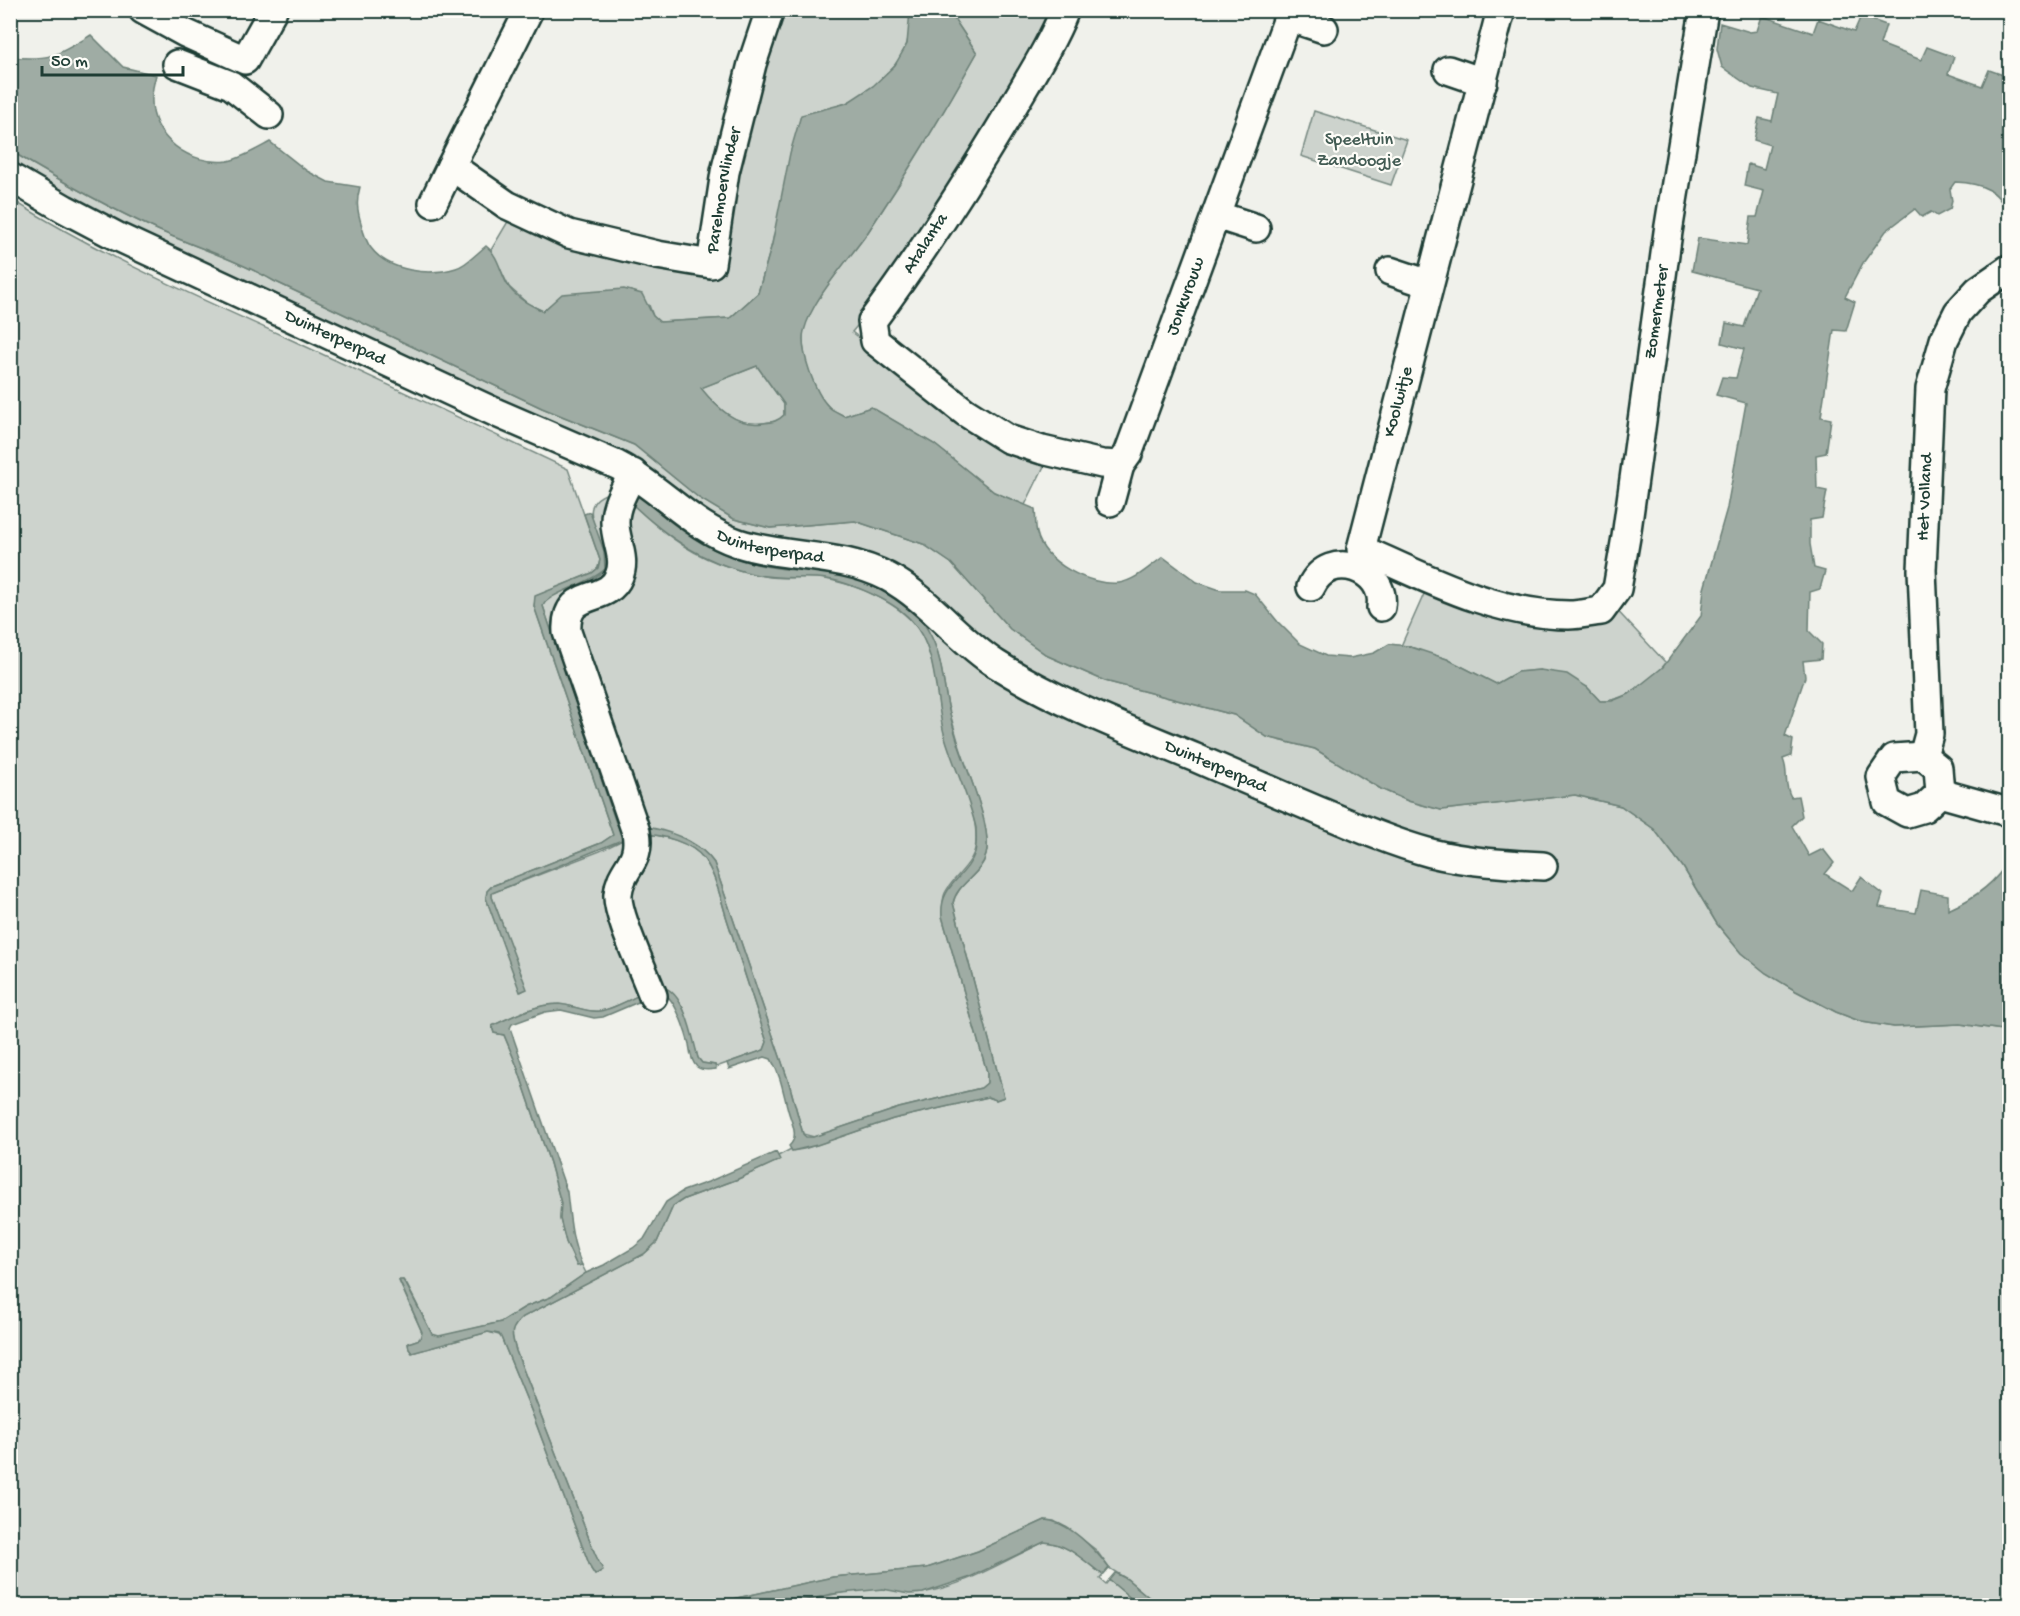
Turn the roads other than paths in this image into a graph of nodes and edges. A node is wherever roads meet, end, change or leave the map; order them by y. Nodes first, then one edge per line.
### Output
1 (273, 10) edge
2 (529, 10) edge
3 (770, 10) edge
4 (1065, 10) edge
5 (1501, 10) edge
6 (1704, 10) edge
7 (145, 12) edge
8 (1290, 14) edge
9 (1324, 29) dead end
10 (245, 60) junction
11 (177, 64) dead end
12 (1448, 70) dead end
13 (1483, 82) junction
14 (231, 85) junction
15 (269, 115) dead end
16 (451, 166) junction
17 (10, 177) edge
18 (433, 203) dead end
19 (1216, 214) junction
20 (1256, 228) dead end
21 (2010, 268) edge
22 (1390, 271) dead end
23 (1429, 284) junction
24 (1120, 465) junction
25 (633, 473) junction
26 (1110, 502) dead end
27 (1358, 558) junction
28 (1311, 586) dead end
29 (1381, 607) dead end
30 (1923, 756) junction
31 (1940, 793) junction
32 (2004, 811) dead end
33 (1543, 866) dead end
34 (653, 996) dead end

1 - 10 street
2 - 16 street
3 - 16 street, Parelmoervlinder
4 - 24 street, Atalanta
5 - 13 street, Koolwitje
6 - 27 street, Zomermeter
7 - 10 street
8 - 9 street
8 - 19 street, Jonkvrouw
10 - 14 street
11 - 14 street
12 - 13 street
13 - 23 street, Koolwitje
14 - 15 street
16 - 18 street
17 - 25 street, Duinterperpad
19 - 20 street
19 - 24 street, Jonkvrouw
21 - 30 street, Het Volland
22 - 23 street
23 - 27 street, Koolwitje
24 - 26 street, Jonkvrouw
25 - 33 street, Duinterperpad
25 - 34 street
27 - 28 street
27 - 29 street
30 - 31 street
30 - 31 street
31 - 32 street

